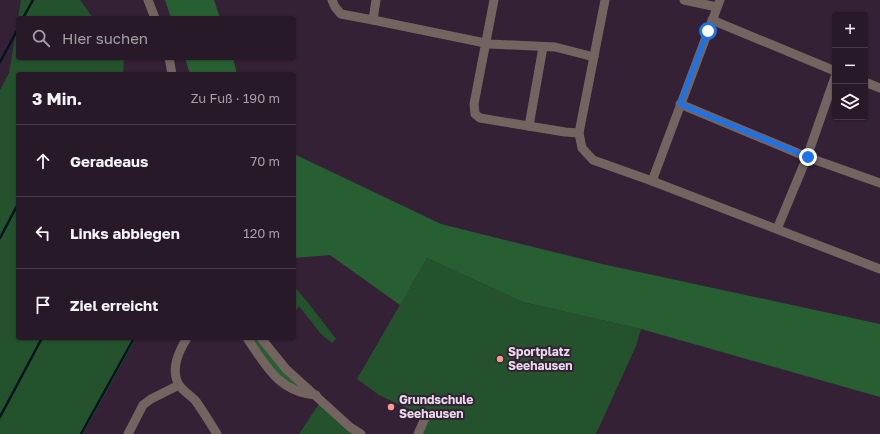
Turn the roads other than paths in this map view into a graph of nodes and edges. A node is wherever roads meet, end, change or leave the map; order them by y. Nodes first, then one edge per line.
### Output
1 (148, 0) edge
2 (332, 0) edge
3 (376, 0) edge
4 (494, 0) edge
5 (605, 0) edge
6 (684, 0) edge
7 (718, 4) edge
8 (155, 16) edge
9 (373, 20) junction
10 (712, 20) junction
11 (486, 43) junction
12 (544, 47) junction
13 (594, 57) junction
14 (169, 60) edge
15 (832, 69) edge
16 (172, 72) edge
17 (868, 83) edge
18 (833, 84) edge
19 (880, 88) edge
20 (680, 104) junction
21 (529, 126) junction
22 (579, 133) junction
23 (808, 157) junction
24 (652, 181) junction
25 (880, 183) edge
26 (777, 229) junction
27 (880, 269) edge
28 (186, 340) edge
29 (248, 340) edge
30 (263, 340) edge
31 (180, 385) junction
32 (316, 396) junction
33 (426, 416) dead end
34 (128, 434) edge
35 (217, 434) edge
36 (361, 434) edge
37 (418, 434) edge

1 - 8 street
2 - 9 street
3 - 9 street
4 - 11 street
5 - 13 street
6 - 7 street
7 - 10 street
9 - 11 street
10 - 15 street
10 - 20 street
11 - 12 street
11 - 21 street
12 - 13 street
12 - 21 street
13 - 22 street
14 - 16 street
17 - 19 street
18 - 23 street
20 - 23 street
20 - 24 street
21 - 22 street
22 - 24 street
23 - 25 street
23 - 26 street
24 - 26 street
26 - 27 street
28 - 31 street
29 - 32 street
30 - 32 street
31 - 34 street
31 - 35 street
32 - 36 street
33 - 37 street

